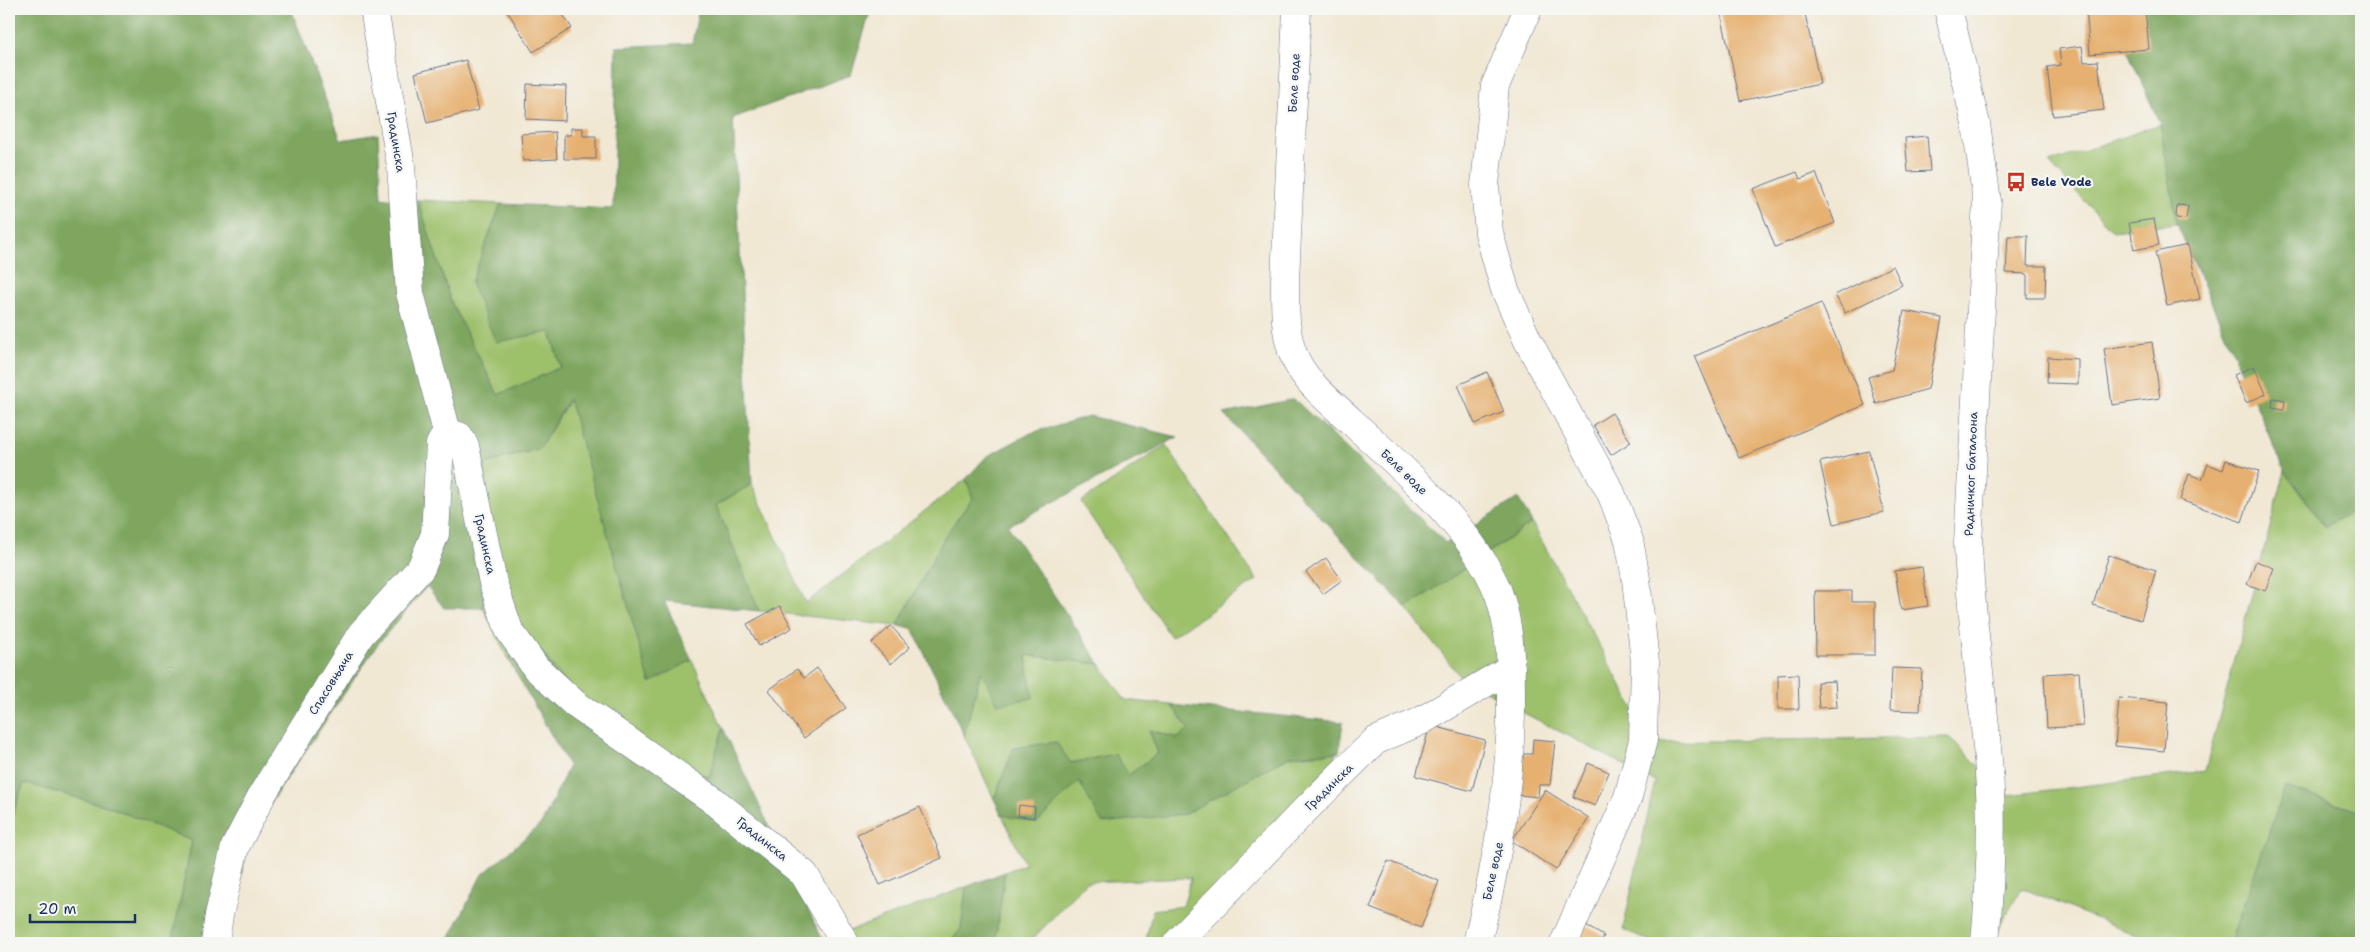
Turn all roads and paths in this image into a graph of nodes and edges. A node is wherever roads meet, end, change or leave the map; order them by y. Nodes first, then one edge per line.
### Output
1 (374, 9) edge
2 (1297, 9) edge
3 (1528, 9) edge
4 (1948, 9) edge
5 (447, 432) junction
6 (1511, 668) junction
7 (215, 943) edge
8 (844, 943) edge
9 (1176, 943) edge
10 (1477, 943) edge
11 (1564, 943) edge
12 (1985, 943) edge

1 - 5 street, Градинска
2 - 6 street, Беле воде
3 - 11 street
4 - 12 street, Радничког батаљона
5 - 7 street, Спасовњача
5 - 8 street, Градинска
6 - 9 street, Градинска
6 - 10 street, Беле воде

